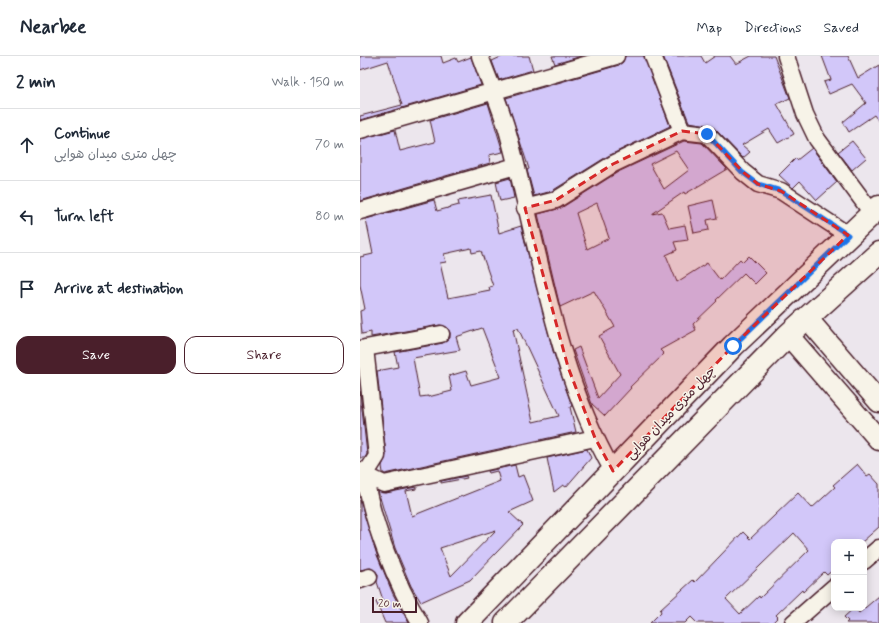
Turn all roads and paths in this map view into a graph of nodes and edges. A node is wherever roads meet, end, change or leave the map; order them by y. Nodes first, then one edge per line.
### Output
1 (480, 56) edge
2 (616, 56) edge
3 (653, 56) edge
4 (786, 56) edge
5 (493, 92) junction
6 (360, 130) edge
7 (682, 131) junction
8 (516, 166) junction
9 (525, 208) junction
10 (875, 210) edge
11 (360, 211) edge
12 (848, 235) junction
13 (879, 253) edge
14 (807, 318) junction
15 (441, 334) dead end
16 (788, 335) junction
17 (362, 349) edge
18 (879, 402) edge
19 (595, 438) junction
20 (879, 440) edge
21 (613, 471) junction
22 (362, 472) edge
23 (879, 548) edge
24 (867, 558) edge
25 (831, 590) edge
26 (420, 623) edge
27 (467, 623) edge
28 (506, 623) edge
29 (793, 623) edge

1 - 5 street
2 - 5 street
3 - 7 street
4 - 10 street
5 - 6 street
5 - 8 street
7 - 9 street
7 - 12 street
8 - 9 street
8 - 11 street
9 - 19 street
10 - 12 main road, چهل متری میدان هوایی
12 - 21 main road, چهل متری میدان هوایی
13 - 14 main road
14 - 16 main road
14 - 18 street
15 - 17 street
16 - 20 street
16 - 28 main road
17 - 22 street
19 - 21 street
19 - 22 street
21 - 27 main road, چهل متری میدان هوایی
22 - 26 street
23 - 24 street
25 - 29 street

